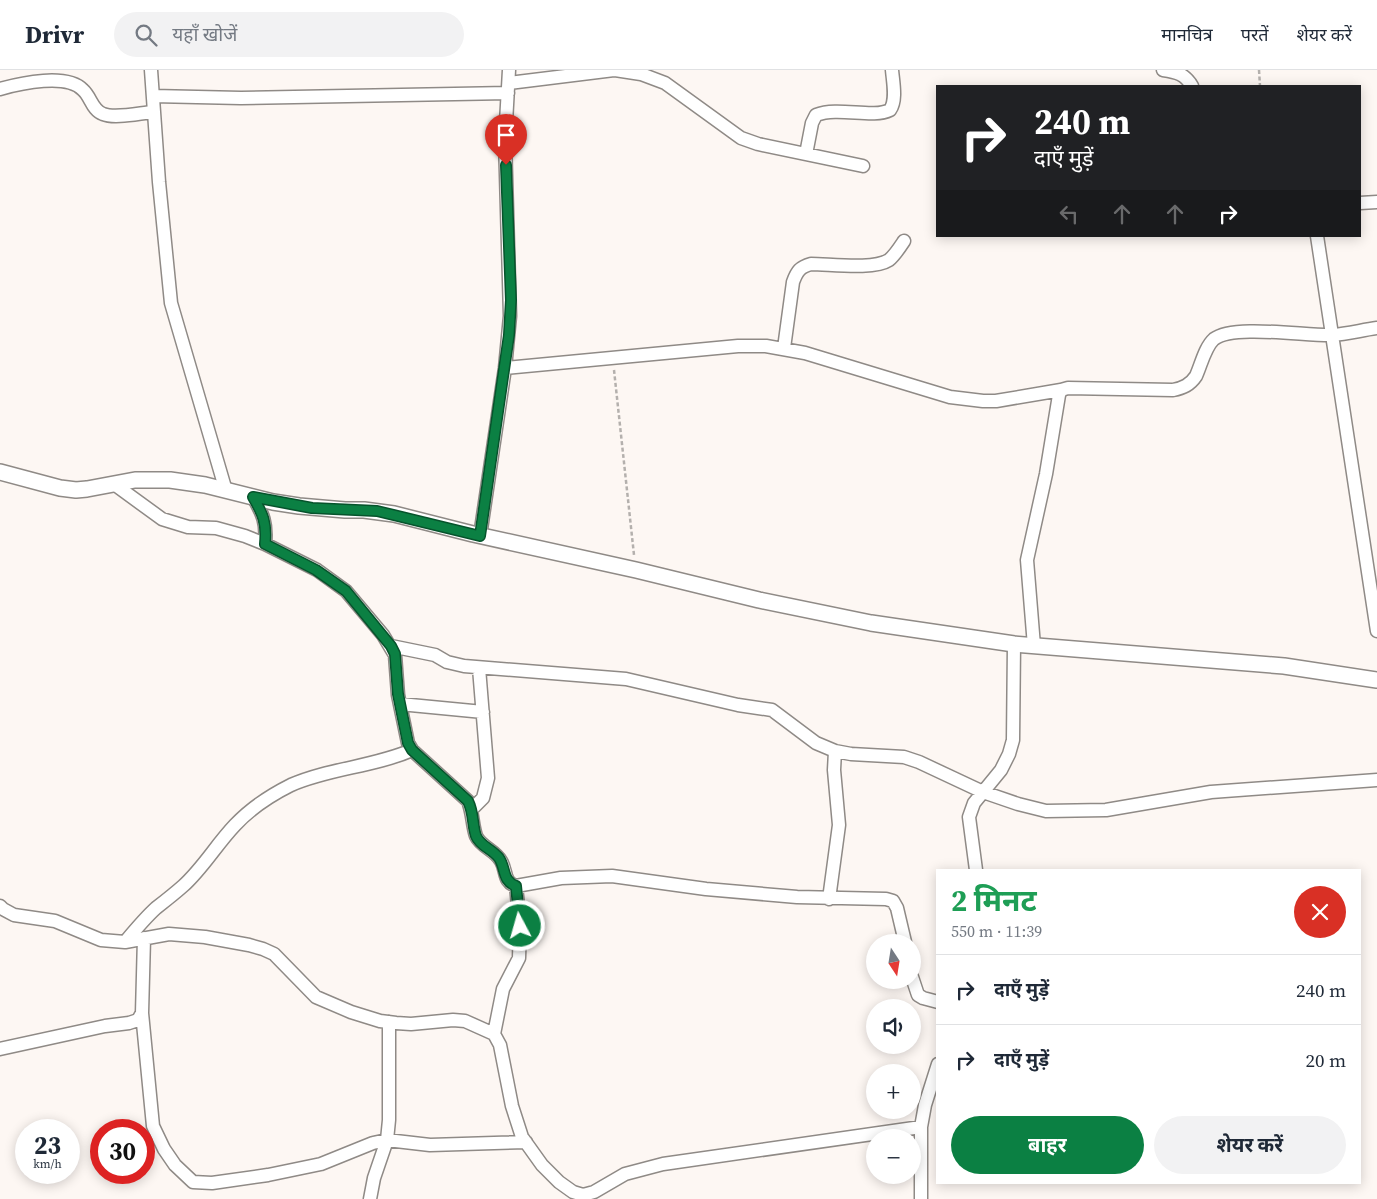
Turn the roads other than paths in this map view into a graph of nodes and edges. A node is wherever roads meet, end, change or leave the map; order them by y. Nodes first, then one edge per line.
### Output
1 (151, 70) edge
2 (615, 70) edge
3 (892, 70) edge
4 (1163, 70) edge
5 (509, 82) edge
6 (1191, 85) edge
7 (0, 88) edge
8 (153, 96) junction
9 (153, 112) junction
10 (806, 154) junction
11 (863, 166) dead end
12 (1377, 202) edge
13 (1361, 203) edge
14 (1317, 237) edge
15 (904, 241) dead end
16 (1377, 328) edge
17 (1332, 335) junction
18 (784, 348) junction
19 (505, 368) junction
20 (1061, 390) junction
21 (0, 472) edge
22 (114, 484) junction
23 (226, 491) junction
24 (253, 497) junction
25 (480, 536) junction
26 (265, 544) junction
27 (1377, 631) edge
28 (1014, 644) junction
29 (391, 646) junction
30 (1034, 646) junction
31 (480, 668) junction
32 (1377, 680) edge
33 (400, 704) junction
34 (483, 712) junction
35 (412, 750) junction
36 (834, 751) junction
37 (1377, 780) edge
38 (983, 792) junction
39 (472, 809) junction
40 (976, 869) edge
41 (516, 886) junction
42 (829, 899) junction
43 (0, 906) edge
44 (903, 934) edge
45 (144, 938) junction
46 (125, 942) junction
47 (916, 989) edge
48 (936, 1001) edge
49 (142, 1013) junction
50 (390, 1022) junction
51 (494, 1034) junction
52 (0, 1049) edge
53 (936, 1070) edge
54 (922, 1127) junction
55 (387, 1140) junction
56 (526, 1142) junction
57 (594, 1195) edge
58 (370, 1199) edge
59 (921, 1199) edge

1 - 8 street
2 - 5 street
2 - 10 street
3 - 10 street
4 - 6 street
5 - 8 street
5 - 19 street
7 - 9 street
8 - 9 street
9 - 23 street
10 - 11 street
12 - 13 street
14 - 17 street
15 - 18 street
16 - 17 street
17 - 20 street
17 - 27 street
18 - 19 street
18 - 20 street
19 - 25 street
20 - 30 street
21 - 22 street
22 - 23 street
22 - 26 street
23 - 24 street
24 - 25 street
24 - 26 street
25 - 28 street
26 - 29 street
28 - 30 street
28 - 38 street
29 - 31 street
29 - 33 street
30 - 32 street
31 - 34 street
31 - 36 street
33 - 34 street
33 - 35 street
34 - 39 street
35 - 39 street
35 - 46 street
36 - 38 street
36 - 42 street
37 - 38 street
38 - 40 street
39 - 41 street
41 - 42 street
41 - 51 street
42 - 44 street
43 - 46 street
45 - 46 street
45 - 49 street
45 - 50 street
47 - 48 street
49 - 52 street
49 - 55 street
50 - 51 street
50 - 55 street
51 - 56 street
53 - 54 street
54 - 57 street
54 - 59 street
55 - 56 street
55 - 58 street
56 - 57 street

